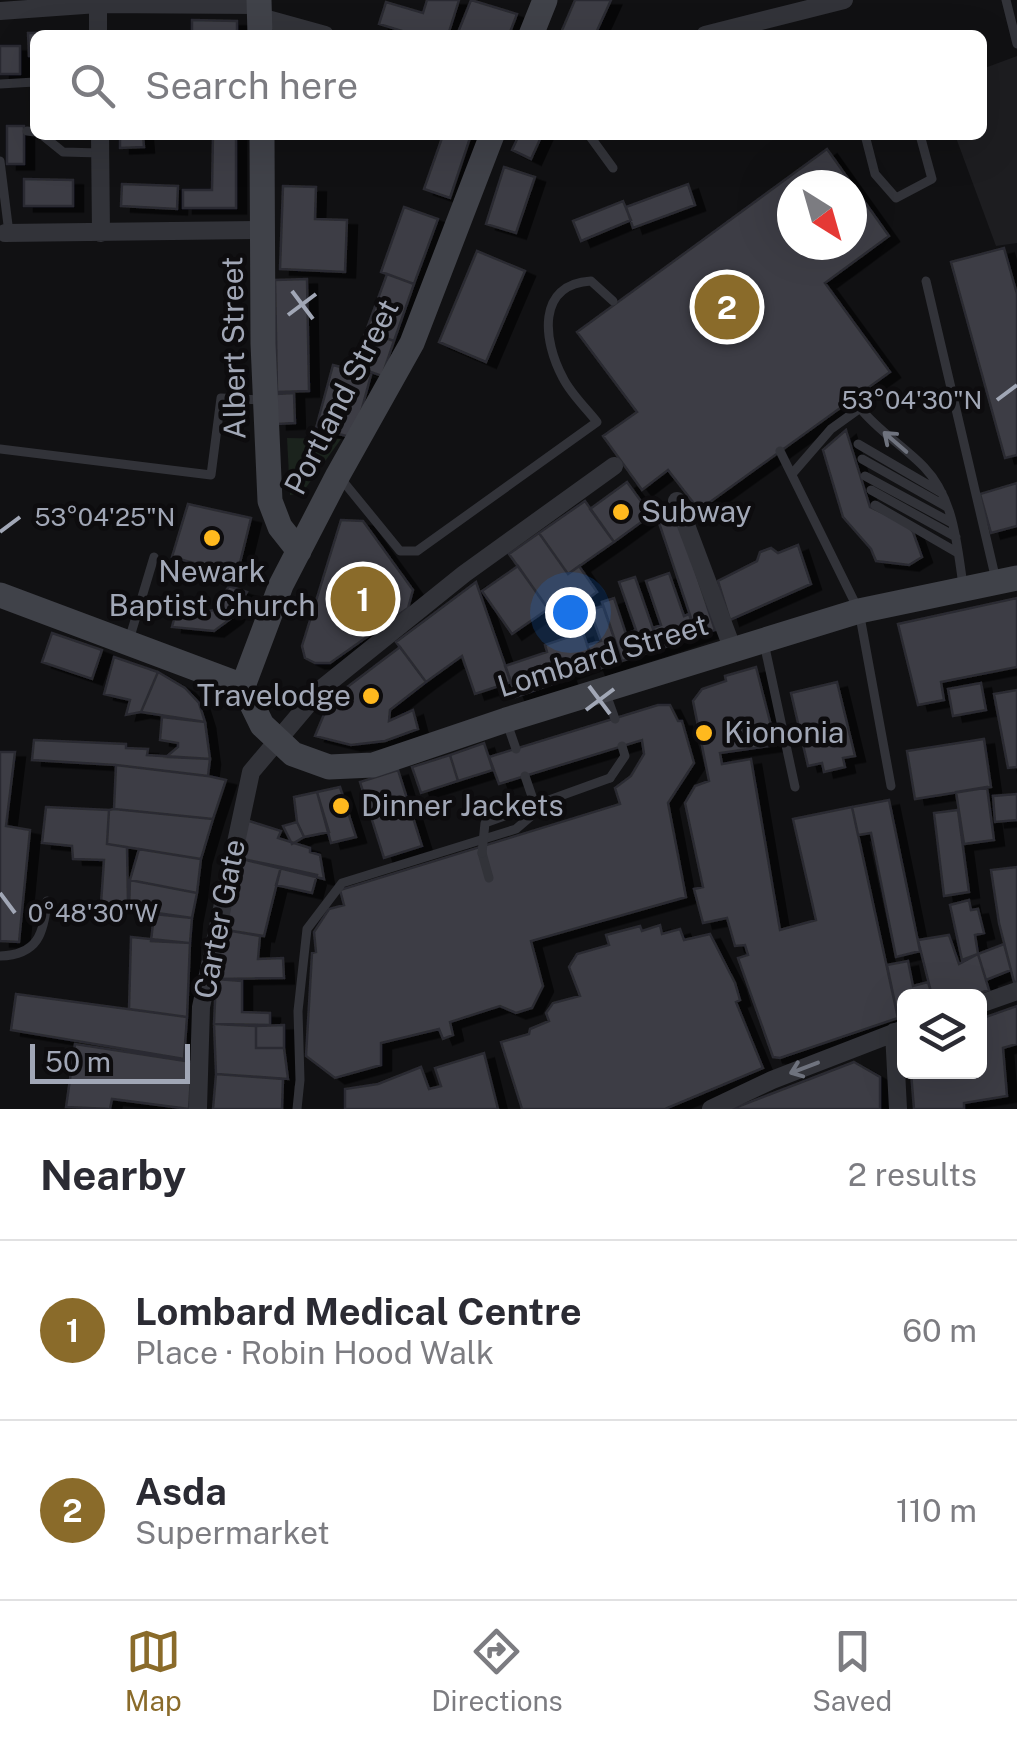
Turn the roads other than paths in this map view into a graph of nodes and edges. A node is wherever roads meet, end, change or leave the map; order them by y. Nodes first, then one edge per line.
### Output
1 (544, 0) edge
2 (844, 0) edge
3 (1006, 0) edge
4 (97, 2) edge
5 (0, 11) edge
6 (259, 14) edge
7 (765, 27) edge
8 (98, 30) edge
9 (309, 30) edge
10 (533, 30) edge
11 (1017, 44) edge
12 (30, 82) edge
13 (0, 84) edge
14 (48, 140) edge
15 (262, 140) edge
16 (490, 140) edge
17 (593, 140) edge
18 (865, 140) edge
19 (921, 140) edge
20 (100, 144) edge
21 (0, 161) edge
22 (613, 168) dead end
23 (265, 230) junction
24 (7, 233) joint
25 (101, 233) junction
26 (926, 281) dead end
27 (613, 301) dead end
28 (265, 400) junction
29 (870, 400) dead end
30 (860, 408) junction
31 (858, 444) dead end
32 (0, 448) edge
33 (780, 451) dead end
34 (862, 459) dead end
35 (614, 466) dead end
36 (792, 474) junction
37 (338, 475) junction
38 (865, 476) dead end
39 (871, 490) dead end
40 (944, 494) junction
41 (677, 501) dead end
42 (875, 504) dead end
43 (948, 508) junction
44 (952, 522) junction
45 (956, 538) junction
46 (299, 551) junction
47 (958, 553) junction
48 (154, 557) dead end
49 (1006, 579) edge
50 (963, 588) junction
51 (0, 595) edge
52 (860, 611) junction
53 (764, 640) junction
54 (128, 642) junction
55 (733, 650) junction
56 (243, 686) junction
57 (605, 691) junction
58 (614, 719) dead end
59 (506, 720) junction
60 (278, 739) junction
61 (622, 746) dead end
62 (516, 749) dead end
63 (525, 776) dead end
64 (892, 786) dead end
65 (795, 787) dead end
66 (489, 878) dead end
67 (47, 901) dead end
68 (0, 956) edge
69 (1017, 992) edge
70 (987, 1002) edge
71 (897, 1031) edge
72 (898, 1079) edge
73 (198, 1109) edge
74 (298, 1109) edge
75 (711, 1109) edge
76 (898, 1109) edge

1 - 10 main road
2 - 7 street
3 - 11 lane
4 - 5 street
4 - 6 street
4 - 8 street
6 - 9 street
12 - 13 lane
14 - 20 lane
15 - 23 main road, Albert Street
16 - 37 main road, Portland Street
17 - 22 lane
18 - 19 lane
20 - 25 street
21 - 24 lane
23 - 25 street
23 - 28 main road, Albert Street
24 - 25 street
26 - 49 lane
27 - 37 lane
28 - 32 lane
28 - 46 main road, Albert Street
29 - 30 lane
30 - 36 lane
40 -> 30 lane
31 - 40 lane
33 - 36 lane
34 - 43 lane
35 - 60 street, Carter Gate
36 - 52 lane
37 - 46 main road, Portland Street
38 - 44 lane
39 - 45 lane
40 - 43 lane
41 - 55 street
42 - 47 lane
43 - 44 lane
44 - 45 lane
45 - 47 lane
46 - 56 main road, Portland Street
47 - 50 lane
48 - 54 lane
49 - 50 main road, Lombard Street
50 - 52 main road, Lombard Street
51 - 54 main road
52 - 53 main road, Lombard Street
52 - 64 lane
53 - 55 main road, Lombard Street
53 - 65 lane
54 - 56 main road
55 - 57 main road, Lombard Street
56 - 60 main road, Lombard Street
57 - 58 lane
57 - 59 main road, Lombard Street
59 - 60 main road, Lombard Street
59 - 62 lane
60 - 73 street, Carter Gate
61 - 66 lane, bridge
63 - 74 lane
67 - 68 lane
69 - 70 street
71 -> 75 street
72 - 76 street

